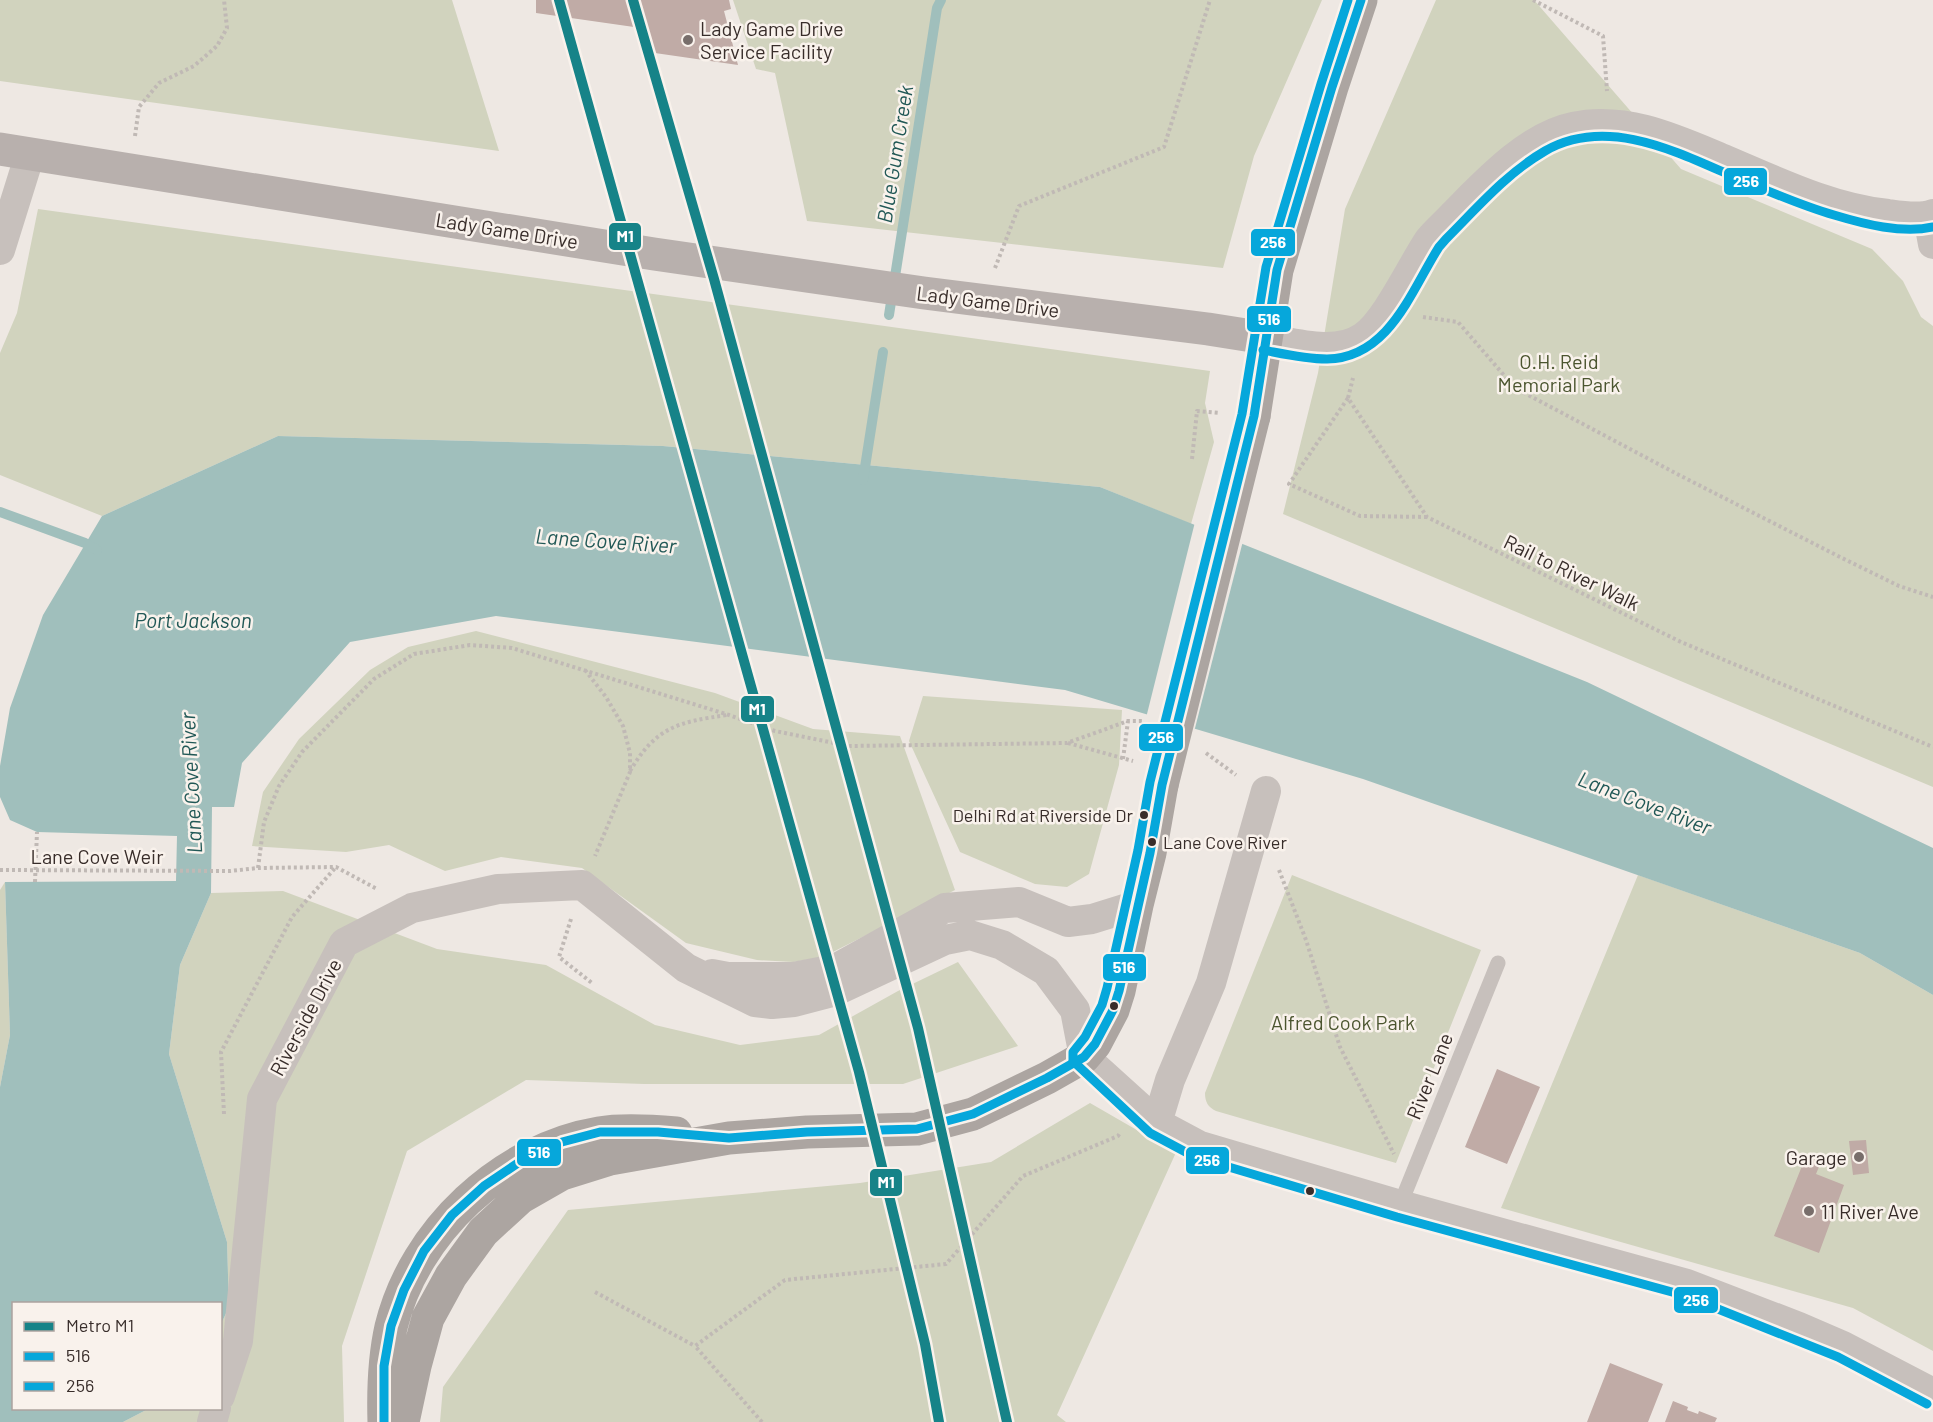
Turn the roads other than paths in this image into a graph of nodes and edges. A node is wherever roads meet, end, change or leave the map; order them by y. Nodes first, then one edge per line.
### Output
1 (1361, 0) edge
2 (15, 152) edge
3 (1931, 225) edge
4 (0, 250) edge
5 (1265, 338) junction
6 (1266, 791) dead end
7 (1137, 905) junction
8 (1498, 963) dead end
9 (686, 968) junction
10 (1084, 1057) junction
11 (1148, 1116) junction
12 (729, 1138) junction
13 (1405, 1193) junction
14 (222, 1390) edge
15 (1933, 1394) edge
16 (384, 1422) edge
17 (403, 1422) edge

1 - 5 main road
2 - 4 street
2 - 5 main road, Lady Game Drive
3 - 5 street
5 - 7 main road, bridge
6 - 11 street
7 - 9 street
7 - 10 main road
8 - 13 lane, River Lane
9 - 10 street
9 - 14 street, Riverside Drive
10 - 11 street
10 - 12 main road
11 - 13 street
12 - 16 main road
12 - 17 main road
13 - 15 street

